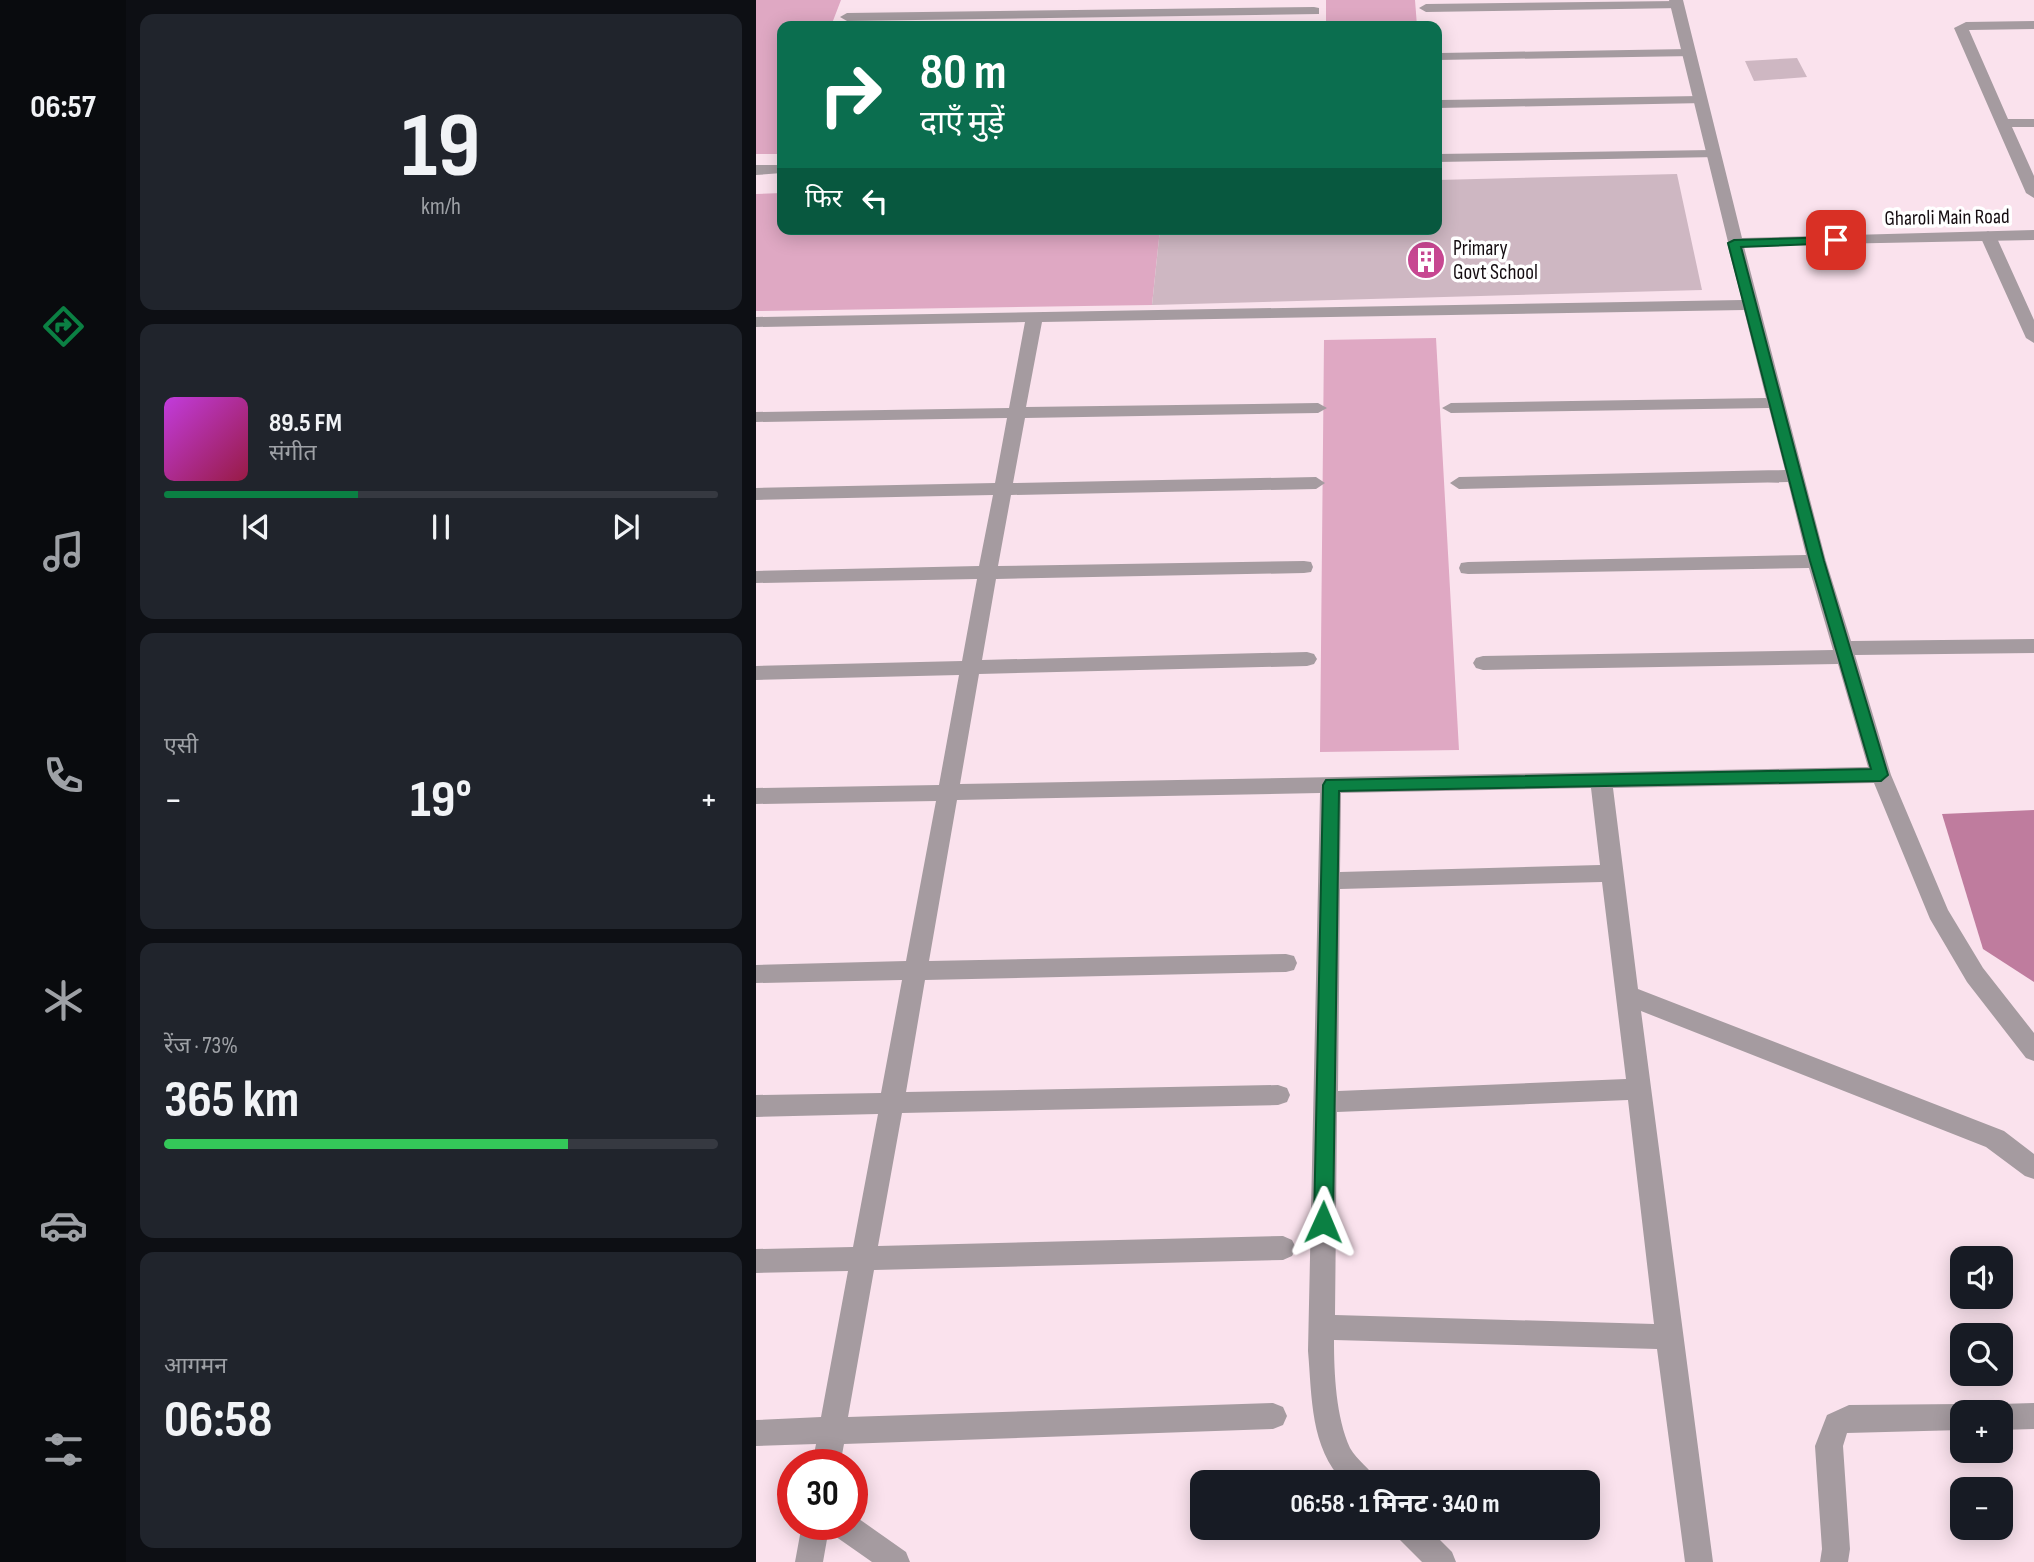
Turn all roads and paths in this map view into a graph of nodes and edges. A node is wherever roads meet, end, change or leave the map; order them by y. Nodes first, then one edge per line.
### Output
1 (1676, 3) edge
2 (1426, 8) dead end
3 (1314, 10) dead end
4 (1081, 13) edge
5 (847, 17) dead end
6 (2034, 25) edge
7 (1689, 53) junction
8 (1442, 57) edge
9 (1700, 100) junction
10 (1442, 104) edge
11 (2002, 123) junction
12 (2034, 123) edge
13 (1713, 154) junction
14 (1442, 158) edge
15 (777, 169) edge
16 (756, 170) edge
17 (2034, 193) edge
18 (2034, 235) edge
19 (1988, 236) junction
20 (1734, 243) junction
21 (1750, 305) junction
22 (1034, 318) junction
23 (756, 322) edge
24 (2034, 338) edge
25 (1775, 403) junction
26 (1318, 408) dead end
27 (1451, 408) dead end
28 (1017, 413) junction
29 (756, 417) edge
30 (1794, 477) junction
31 (1316, 483) dead end
32 (1459, 483) dead end
33 (1003, 489) junction
34 (756, 494) edge
35 (1817, 561) junction
36 (1304, 567) dead end
37 (1468, 568) dead end
38 (988, 573) junction
39 (756, 577) edge
40 (2034, 646) edge
41 (1843, 652) junction
42 (1307, 659) dead end
43 (1483, 663) dead end
44 (970, 667) junction
45 (756, 673) edge
46 (1881, 775) junction
47 (1601, 780) junction
48 (1331, 785) junction
49 (948, 792) junction
50 (756, 796) edge
51 (1612, 873) junction
52 (1329, 881) junction
53 (1286, 963) dead end
54 (915, 971) junction
55 (756, 974) edge
56 (1627, 995) junction
57 (2034, 1051) edge
58 (1639, 1090) junction
59 (1278, 1095) dead end
60 (1325, 1102) junction
61 (892, 1103) junction
62 (756, 1106) edge
63 (2034, 1168) edge
64 (1283, 1248) dead end
65 (863, 1258) junction
66 (756, 1261) edge
67 (1321, 1327) junction
68 (1669, 1338) junction
69 (1273, 1416) dead end
70 (2034, 1416) edge
71 (1950, 1417) edge
72 (2013, 1417) edge
73 (832, 1430) junction
74 (756, 1433) edge
75 (829, 1449) edge
76 (1351, 1470) edge
77 (813, 1540) edge
78 (865, 1540) edge
79 (1420, 1540) edge
80 (809, 1562) edge
81 (897, 1562) edge
82 (1442, 1562) edge
83 (1699, 1562) edge
84 (1834, 1562) edge

1 - 2 street
1 - 7 street
3 - 4 street
4 - 5 street
6 - 11 street
7 - 8 street
7 - 9 street
9 - 10 street
9 - 13 street
11 - 12 street
11 - 17 street
13 - 14 street
13 - 20 street
15 - 16 street
18 - 19 street, Gharoli Main Road
19 - 20 street, Gharoli Main Road
19 - 24 street
20 - 21 street
21 - 22 street
21 - 25 street
22 - 23 street
22 - 28 street
25 - 27 street
25 - 30 street
26 - 28 street
28 - 29 street
28 - 33 street
30 - 32 street
30 - 35 street
31 - 33 street
33 - 34 street
33 - 38 street
35 - 37 street
35 - 41 street
36 - 38 street
38 - 39 street
38 - 44 street
40 - 41 street
41 - 43 street
41 - 46 street
42 - 44 street
44 - 45 street
44 - 49 street
46 - 47 street
46 - 57 street
47 - 48 street
47 - 51 street
48 - 49 street
48 - 52 street
49 - 50 street
49 - 54 street
51 - 52 street
51 - 56 street
52 - 60 street
53 - 54 street
54 - 55 street
54 - 61 street
56 - 58 street
56 - 63 street
58 - 60 street
58 - 68 street
59 - 61 street
60 - 67 street
61 - 62 street
61 - 65 street
64 - 65 street
65 - 66 street
65 - 73 street
67 - 68 street
67 - 76 street
68 - 83 street
69 - 73 street
70 - 72 street
71 - 84 street
73 - 74 street
73 - 75 street
77 - 80 street
78 - 81 street
79 - 82 street

